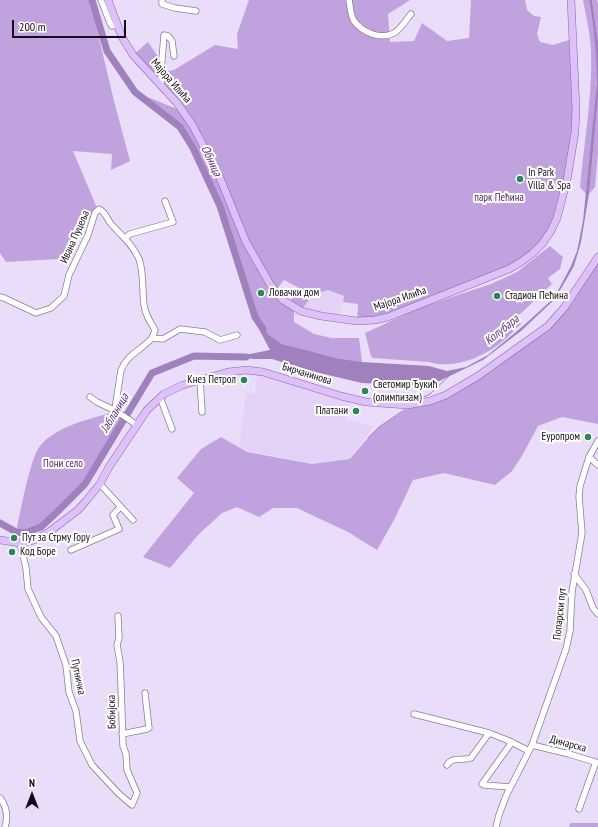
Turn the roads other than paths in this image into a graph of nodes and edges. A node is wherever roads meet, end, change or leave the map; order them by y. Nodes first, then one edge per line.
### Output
1 (101, 0) edge
2 (108, 0) edge
3 (162, 0) edge
4 (349, 0) edge
5 (571, 0) edge
6 (196, 11) dead end
7 (411, 14) dead end
8 (117, 25) junction
9 (174, 56) dead end
10 (161, 86) junction
11 (165, 201) dead end
12 (126, 238) junction
13 (598, 257) edge
14 (0, 297) edge
15 (237, 336) dead end
16 (152, 338) junction
17 (200, 379) junction
18 (90, 397) dead end
19 (160, 398) junction
20 (117, 410) junction
21 (202, 412) dead end
22 (134, 423) junction
23 (172, 429) dead end
24 (598, 436) edge
25 (597, 442) edge
26 (589, 457) junction
27 (598, 466) edge
28 (100, 484) junction
29 (120, 507) junction
30 (133, 520) dead end
31 (0, 540) edge
32 (22, 543) junction
33 (71, 550) dead end
34 (574, 574) junction
35 (598, 614) edge
36 (118, 616) dead end
37 (145, 693) dead end
38 (414, 714) dead end
39 (490, 733) junction
40 (122, 734) junction
41 (512, 742) junction
42 (532, 744) junction
43 (529, 751) junction
44 (597, 763) edge
45 (447, 765) dead end
46 (510, 787) junction
47 (0, 798) edge
48 (132, 805) joint
49 (579, 809) dead end
50 (5, 827) edge
51 (496, 827) edge

1 - 8 street
2 - 8 main road, Мајора Илића
3 - 6 street
4 - 7 street
5 - 10 main road, Мајора Илића
8 - 10 main road, Мајора Илића
9 - 10 street
11 - 12 street
12 - 14 street, Ивана Пуцеља
12 - 16 street, Ивана Пуцеља
13 - 17 main road, Бирчанинова
15 - 16 street
16 - 20 street
17 - 19 main road, Бирчанинова
17 - 21 street
18 - 20 street
19 - 22 main road, Бирчанинова
19 - 23 street
20 - 22 street
22 - 28 main road, Бирчанинова
24 - 25 street, Попарски пут
25 - 26 street, Попарски пут
26 - 27 street
26 - 34 street, Попарски пут
28 - 29 street
28 - 32 main road, Бирчанинова
29 - 30 street
29 - 33 street
31 - 32 main road
32 - 48 street, Путничка
34 - 35 street
34 - 42 street, Попарски пут
36 - 40 street, Бобијска
37 - 40 street
38 - 39 street
39 - 41 street
39 - 45 street
40 - 48 street, Бобијска
41 - 43 street
41 - 46 street
42 - 43 street, Попарски пут
42 - 44 street, Динарска
43 - 46 street, Попарски пут
44 - 49 street
46 - 51 street, Попарски пут
47 - 50 street

